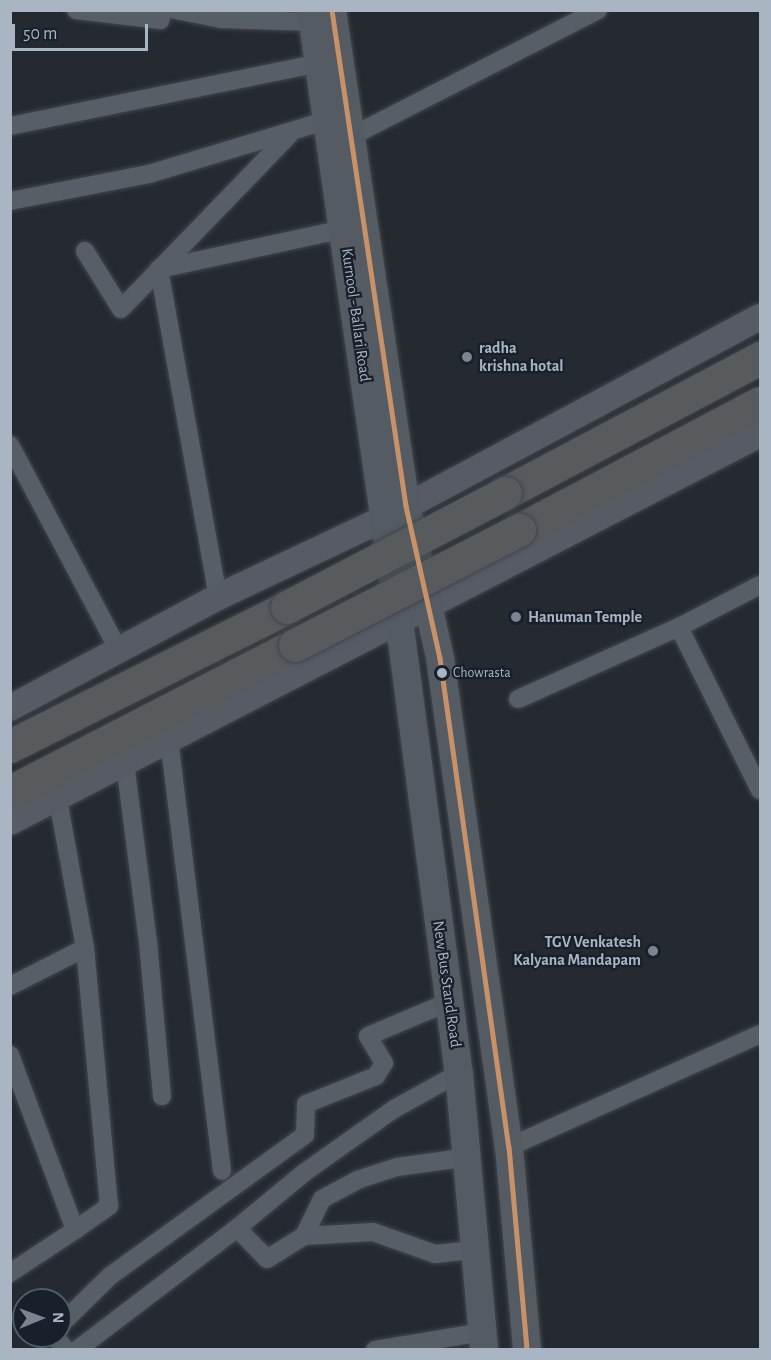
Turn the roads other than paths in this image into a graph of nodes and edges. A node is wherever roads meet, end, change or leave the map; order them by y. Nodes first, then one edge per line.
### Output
1 (76, 10) edge
2 (164, 10) edge
3 (176, 10) edge
4 (598, 10) edge
5 (318, 14) edge
6 (319, 63) junction
7 (328, 120) junction
8 (10, 126) edge
9 (292, 132) junction
10 (352, 136) junction
11 (10, 201) edge
12 (345, 229) junction
13 (85, 251) dead end
14 (159, 269) junction
15 (760, 316) edge
16 (760, 358) edge
17 (760, 403) edge
18 (760, 434) edge
19 (10, 445) edge
20 (394, 513) junction
21 (760, 585) edge
22 (218, 597) junction
23 (429, 604) junction
24 (399, 619) junction
25 (680, 627) junction
26 (119, 651) junction
27 (518, 699) dead end
28 (10, 708) edge
29 (169, 739) junction
30 (10, 747) edge
31 (125, 763) junction
32 (760, 790) edge
33 (10, 792) edge
34 (58, 799) junction
35 (10, 822) edge
36 (85, 948) junction
37 (10, 986) edge
38 (449, 1002) junction
39 (760, 1034) edge
40 (10, 1055) edge
41 (459, 1073) junction
42 (162, 1096) dead end
43 (508, 1147) junction
44 (469, 1157) junction
45 (222, 1171) dead end
46 (237, 1228) junction
47 (75, 1230) junction
48 (304, 1236) junction
49 (472, 1250) junction
50 (10, 1273) edge
51 (72, 1313) edge
52 (483, 1341) edge
53 (77, 1350) edge
54 (375, 1350) edge
55 (527, 1350) edge

1 - 2 street
3 - 5 street
4 - 10 street
5 - 6 main road, Kurnool - Ballari Road
5 - 10 main road, Kurnool - Ballari Road
6 - 7 main road, Kurnool - Ballari Road
6 - 8 street
7 - 9 street
7 - 12 main road, Kurnool - Ballari Road
9 - 11 street
9 - 14 street
10 - 20 main road, Kurnool - Ballari Road
12 - 14 street
12 - 20 main road, Kurnool - Ballari Road
13 - 14 street
14 - 22 street
15 - 20 street
16 - 30 highway, bridge
17 - 33 highway, bridge
18 - 23 street
19 - 26 street
20 - 22 street
20 - 23 main road
20 - 24 main road, Kurnool - Ballari Road
21 - 25 street
22 - 26 street
23 - 24 street
23 - 43 main road
24 - 29 street
24 - 38 main road, New Bus Stand Road
25 - 27 street
25 - 32 street
26 - 28 street
29 - 31 street
29 - 45 street
31 - 34 street
31 - 42 street
34 - 35 street
34 - 36 street
36 - 37 street
36 - 47 street
38 - 41 main road, New Bus Stand Road
38 - 51 street
39 - 43 street
40 - 47 street
41 - 44 main road, New Bus Stand Road
41 - 46 street
43 - 55 main road
44 - 48 street
44 - 49 main road, New Bus Stand Road
46 - 48 street
46 - 53 street
47 - 50 street
48 - 49 street
49 - 52 main road, New Bus Stand Road
52 - 54 street

